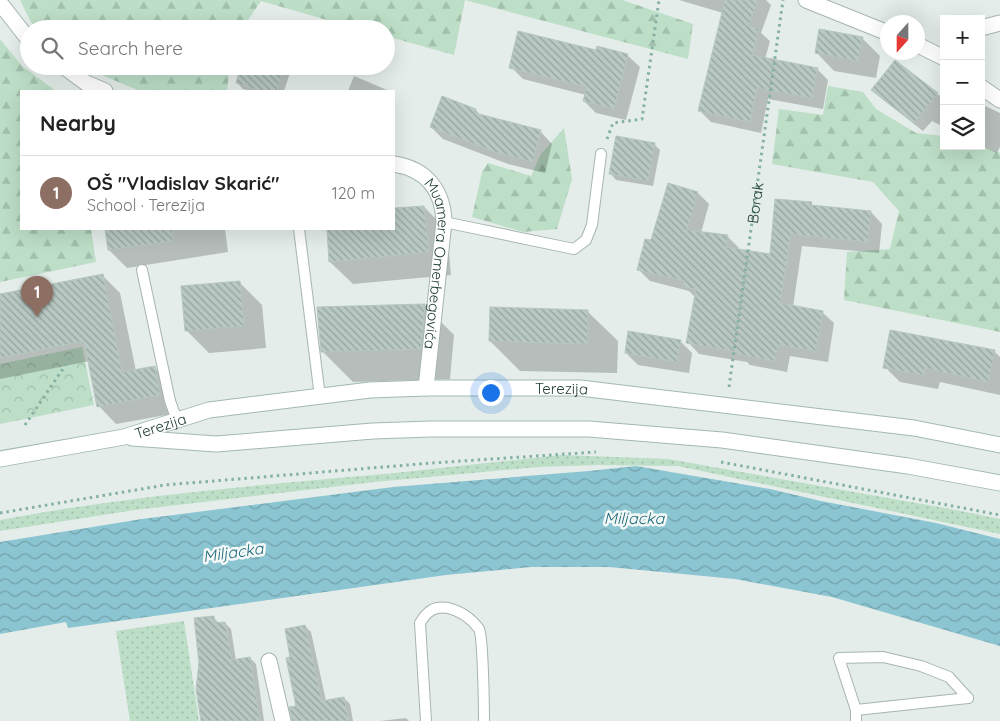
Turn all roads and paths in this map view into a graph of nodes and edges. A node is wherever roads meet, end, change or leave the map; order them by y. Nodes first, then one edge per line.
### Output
1 (660, 0) edge
2 (783, 0) edge
3 (806, 0) edge
4 (0, 3) edge
5 (1000, 24) edge
6 (985, 27) edge
7 (20, 29) edge
8 (880, 30) edge
9 (925, 48) edge
10 (940, 53) edge
11 (76, 75) edge
12 (103, 90) edge
13 (985, 90) edge
14 (1000, 100) edge
15 (601, 154) joint
16 (395, 164) edge
17 (444, 222) junction
18 (298, 230) edge
19 (142, 270) dead end
20 (73, 354) dead end
21 (426, 388) junction
22 (320, 396) junction
23 (727, 405) junction
24 (177, 420) junction
25 (25, 425) dead end
26 (124, 437) junction
27 (1000, 444) edge
28 (601, 451) dead end
29 (0, 459) edge
30 (714, 461) dead end
31 (1000, 483) edge
32 (0, 514) edge
33 (1000, 515) edge
34 (269, 661) dead end
35 (856, 716) edge
36 (284, 721) edge
37 (426, 721) edge
38 (484, 721) edge

1 - 15 path
2 - 23 path, Borak
3 - 8 main road
4 - 7 main road
5 - 6 main road
9 - 10 main road
11 - 12 main road
13 - 14 main road
15 - 17 lane
16 - 17 main road, Muamera Omerbegovića
17 - 21 main road, Muamera Omerbegovića
18 - 22 lane
19 - 24 lane
20 - 25 path
21 - 22 main road, Terezija
21 - 23 main road, Terezija
22 - 24 main road, Terezija
23 - 27 main road, Terezija
24 - 26 main road, Terezija
26 - 29 main road, Terezija
26 - 31 main road, Terezija
28 - 32 path
30 - 33 path
34 - 36 main road
35 - 35 lane
37 - 38 lane

